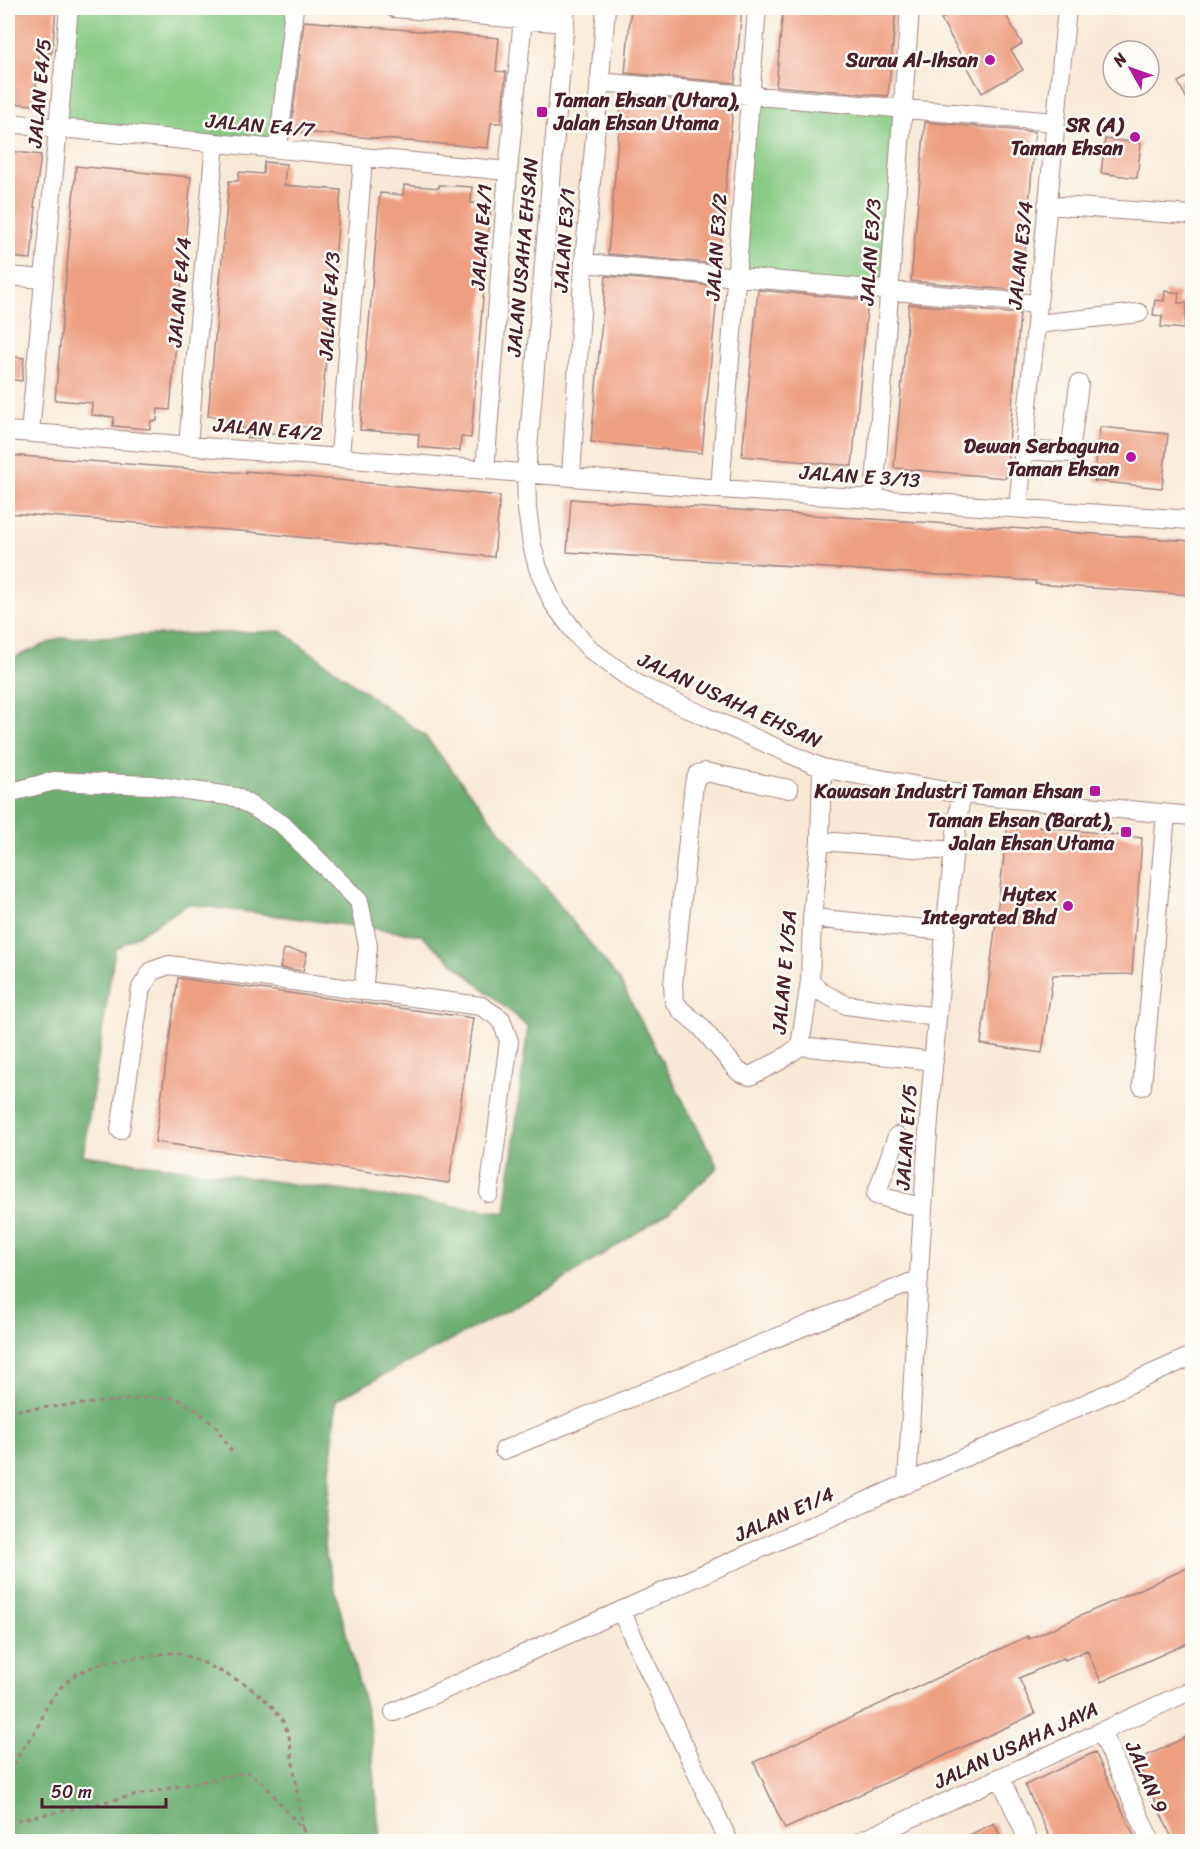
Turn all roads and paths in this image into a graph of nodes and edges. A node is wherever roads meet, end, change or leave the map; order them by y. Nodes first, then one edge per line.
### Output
1 (69, 8) edge
2 (294, 8) edge
3 (394, 8) edge
4 (606, 8) edge
5 (757, 8) edge
6 (910, 8) edge
7 (1067, 8) edge
8 (524, 13) edge
9 (565, 15) edge
10 (600, 82) junction
11 (751, 95) junction
12 (903, 108) junction
13 (1056, 122) junction
14 (8, 123) edge
15 (58, 128) junction
16 (215, 143) junction
17 (278, 149) junction
18 (363, 158) junction
19 (508, 171) junction
20 (1047, 205) junction
21 (1192, 215) edge
22 (584, 263) junction
23 (8, 276) edge
24 (737, 277) junction
25 (44, 279) junction
26 (890, 290) junction
27 (1038, 304) junction
28 (1139, 313) dead end
29 (1036, 324) junction
30 (1079, 384) dead end
31 (8, 431) edge
32 (30, 433) junction
33 (188, 445) junction
34 (1024, 450) junction
35 (340, 457) junction
36 (485, 470) junction
37 (526, 472) junction
38 (571, 476) junction
39 (720, 489) junction
40 (874, 500) junction
41 (1018, 508) junction
42 (1192, 520) edge
43 (822, 768) junction
44 (789, 789) dead end
45 (8, 793) edge
46 (961, 794) junction
47 (1166, 814) junction
48 (1192, 816) edge
49 (820, 841) junction
50 (954, 852) junction
51 (812, 918) junction
52 (946, 931) junction
53 (810, 981) junction
54 (363, 990) junction
55 (937, 1017) junction
56 (800, 1046) junction
57 (934, 1061) junction
58 (1142, 1086) dead end
59 (120, 1130) dead end
60 (897, 1136) dead end
61 (489, 1193) dead end
62 (923, 1208) junction
63 (919, 1279) junction
64 (1192, 1356) edge
65 (8, 1411) edge
66 (504, 1450) dead end
67 (233, 1454) dead end
68 (907, 1484) junction
69 (621, 1611) junction
70 (1192, 1689) edge
71 (393, 1712) dead end
72 (1101, 1731) junction
73 (1000, 1777) junction
74 (8, 1782) edge
75 (8, 1822) edge
76 (303, 1830) junction
77 (893, 1834) edge
78 (313, 1842) edge
79 (729, 1842) edge
80 (859, 1842) edge
81 (1029, 1842) edge
82 (1151, 1842) edge

1 - 15 street, JALAN E4/5
2 - 17 street
3 - 8 street
4 - 10 street, JALAN E3/1
5 - 11 street, JALAN E3/2
6 - 12 street, JALAN E3/3
7 - 13 street, JALAN E3/4
8 - 9 street
8 - 19 street, JALAN E4/1
9 - 37 street, JALAN USAHA EHSAN
10 - 11 street
10 - 22 street, JALAN E3/1
11 - 12 street
11 - 24 street, JALAN E3/2
12 - 13 street
12 - 26 street, JALAN E3/3
13 - 20 street, JALAN E3/4
14 - 15 street, JALAN E4/7
15 - 16 street, JALAN E4/7
15 - 25 street, JALAN E4/5
16 - 17 street, JALAN E4/7
16 - 33 street, JALAN E4/4
17 - 18 street, JALAN E4/7
18 - 19 street, JALAN E4/7
18 - 35 street, JALAN E4/3
19 - 36 street, JALAN E4/1
20 - 21 street
20 - 27 street, JALAN E3/4
22 - 24 street
22 - 38 street, JALAN E3/1
23 - 25 street
24 - 26 street
24 - 39 street, JALAN E3/2
25 - 32 street, JALAN E4/5
26 - 27 street
26 - 40 street, JALAN E3/3
27 - 29 street, JALAN E3/4
28 - 29 street
29 - 34 street, JALAN E3/4
30 - 34 street
31 - 32 street, JALAN E4/2
32 - 33 street, JALAN E4/2
33 - 35 street, JALAN E4/2
34 - 41 street, JALAN E3/4
35 - 36 street, JALAN E4/2
36 - 37 street, JALAN E4/2
37 - 38 street, JALAN E 3/13
37 - 43 street, JALAN USAHA EHSAN
38 - 39 street, JALAN E 3/13
39 - 40 street, JALAN E 3/13
40 - 41 street, JALAN E 3/13
41 - 42 street, JALAN E 3/13
43 - 46 street, JALAN USAHA EHSAN
43 - 49 street, JALAN E 1/5A
44 - 56 street
45 - 54 street
46 - 47 street, JALAN USAHA EHSAN
46 - 50 street, JALAN E1/5
47 - 48 street, JALAN USAHA EHSAN
47 - 58 street
49 - 50 street
49 - 51 street, JALAN E 1/5A
50 - 52 street, JALAN E1/5
51 - 52 street
51 - 53 street, JALAN E 1/5A
52 - 55 street, JALAN E1/5
53 - 55 street
53 - 56 street, JALAN E 1/5A
54 - 59 street
54 - 61 street
55 - 57 street, JALAN E1/5
56 - 57 street, JALAN E 1/5A
57 - 62 street, JALAN E1/5
60 - 62 street
62 - 63 street, JALAN E1/5
63 - 66 street
63 - 68 street, JALAN E1/5
64 - 68 street, JALAN E1/4
65 - 67 path
68 - 69 street, JALAN E1/4
69 - 71 street, JALAN E1/4
69 - 79 street
70 - 72 street, JALAN USAHA JAYA
72 - 73 street, JALAN USAHA JAYA
72 - 82 street, JALAN 9
73 - 77 street, JALAN USAHA JAYA
73 - 81 street
74 - 76 path
75 - 76 path
76 - 78 path
77 - 80 street, JALAN USAHA JAYA

